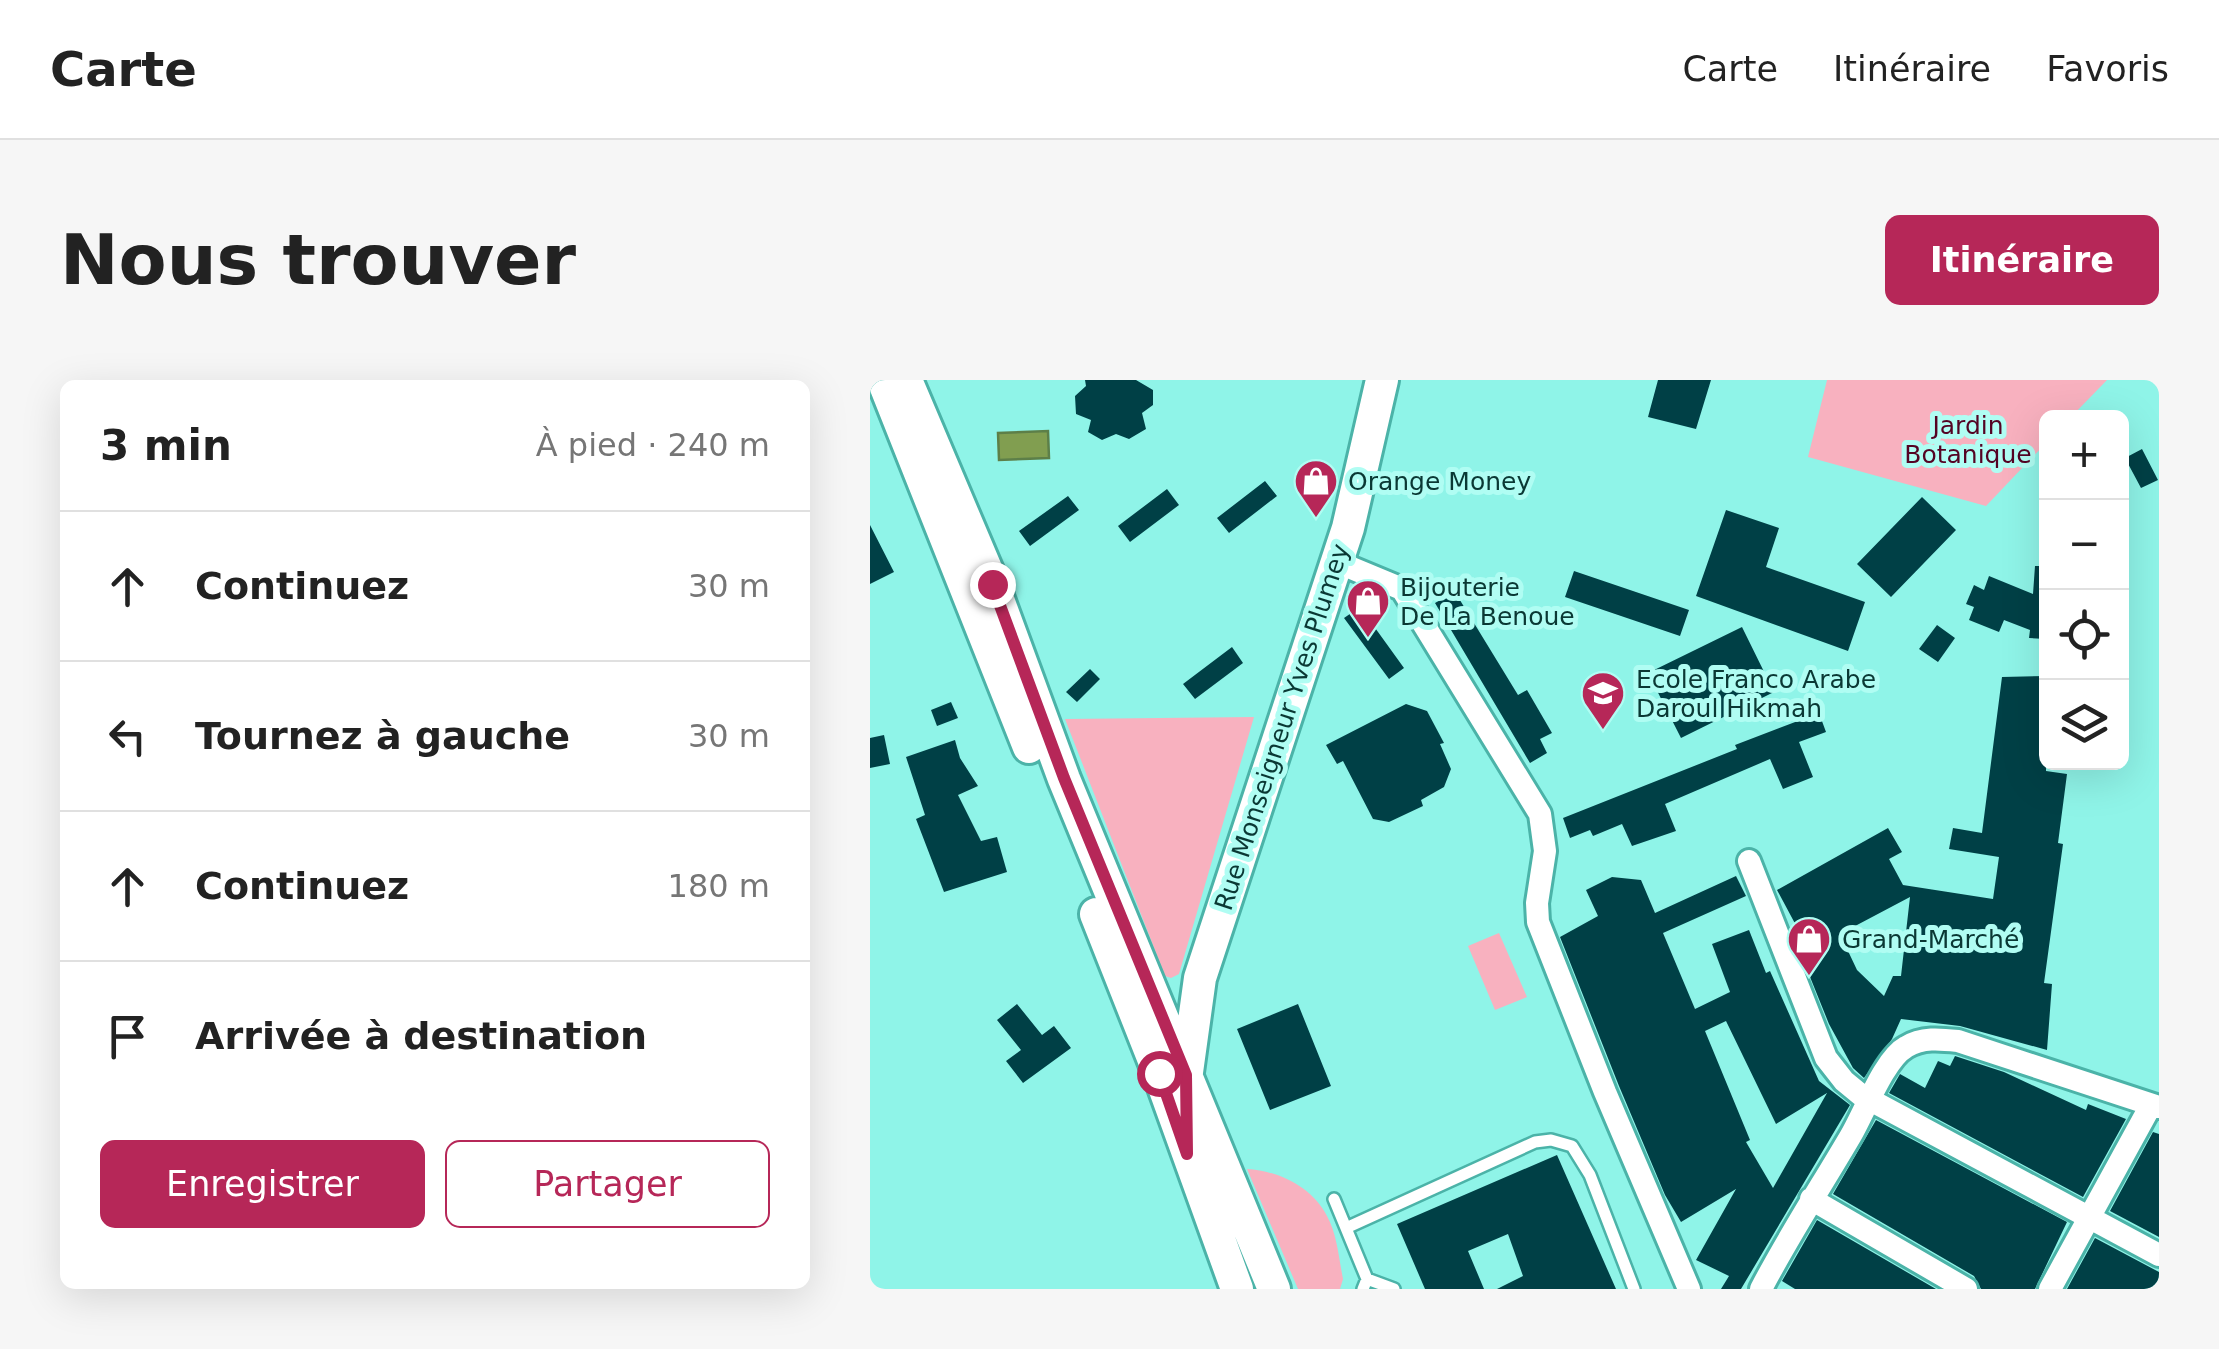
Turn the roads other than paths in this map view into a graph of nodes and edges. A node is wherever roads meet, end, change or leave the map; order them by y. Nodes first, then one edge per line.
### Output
1 (883, 380) edge
2 (906, 380) edge
3 (1382, 380) edge
4 (1336, 562) junction
5 (1749, 860) dead end
6 (1186, 1075) junction
7 (1871, 1101) junction
8 (2155, 1106) edge
9 (1187, 1154) junction
10 (1334, 1199) dead end
11 (1811, 1199) junction
12 (2090, 1218) junction
13 (1346, 1228) junction
14 (2159, 1255) edge
15 (1365, 1284) edge
16 (1237, 1289) edge
17 (1274, 1289) edge
18 (1394, 1289) edge
19 (1634, 1289) edge
20 (1688, 1289) edge
21 (1761, 1289) edge
22 (1966, 1289) edge
23 (2050, 1289) edge

1 - 9 main road
2 - 6 main road
3 - 4 main road, Rue Monseigneur Yves Plumey
4 - 6 main road, Rue Monseigneur Yves Plumey
4 - 20 street
5 - 7 street
6 - 9 main road
6 - 17 main road
7 - 8 street
7 - 11 street
7 - 12 street
8 - 12 street
9 - 16 main road
10 - 13 lane
11 - 21 street
11 - 22 street
12 - 14 street
12 - 23 street
13 - 15 lane
13 - 19 lane
15 - 18 lane

